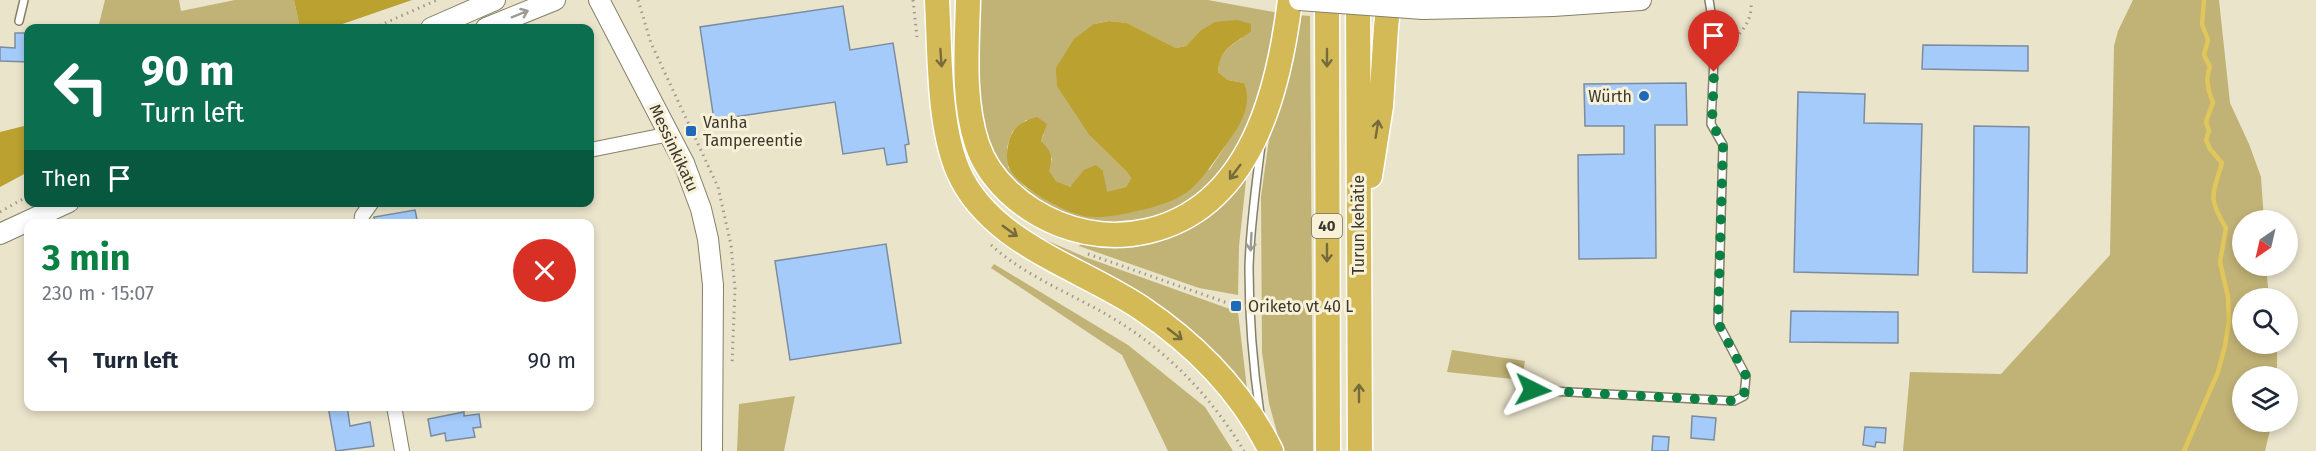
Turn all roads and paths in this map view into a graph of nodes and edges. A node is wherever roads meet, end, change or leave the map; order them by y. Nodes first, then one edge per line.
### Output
1 (24, 0) edge
2 (437, 0) edge
3 (495, 0) edge
4 (555, 0) edge
5 (599, 0) edge
6 (937, 0) edge
7 (968, 0) edge
8 (1290, 0) edge
9 (1299, 0) edge
10 (1327, 0) edge
11 (1358, 0) edge
12 (1389, 0) edge
13 (1641, 0) edge
14 (1709, 0) edge
15 (1751, 2) dead end
16 (19, 21) dead end
17 (383, 24) edge
18 (440, 24) edge
19 (496, 24) edge
20 (1715, 54) junction
21 (1263, 121) junction
22 (670, 134) junction
23 (594, 149) edge
24 (24, 198) edge
25 (58, 207) edge
26 (0, 212) edge
27 (32, 219) edge
28 (24, 223) edge
29 (0, 234) edge
30 (1359, 249) junction
31 (1085, 253) dead end
32 (1236, 306) dead end
33 (1533, 390) dead end
34 (395, 411) edge
35 (1267, 443) edge
36 (402, 451) edge
37 (712, 451) edge
38 (1328, 451) edge
39 (1360, 451) edge

1 - 16 lane
2 - 17 path
3 - 18 main road
19 -> 4 main road
5 - 22 main road, Messinkikatu
6 -> 35 highway
21 -> 7 highway
8 - 21 highway
9 - 13 main road, bridge
10 -> 38 highway, Turun kehätie / 40
11 - 30 highway, Turun kehätie / 40
30 -> 12 highway
14 - 20 lane
15 - 20 path
20 - 33 lane
21 -> 35 lane
22 - 23 street
22 - 37 main road, Messinkikatu
24 - 26 path
25 - 27 main road
28 - 29 main road
39 -> 30 highway, Turun kehätie / 40
31 - 32 path
34 - 36 street

